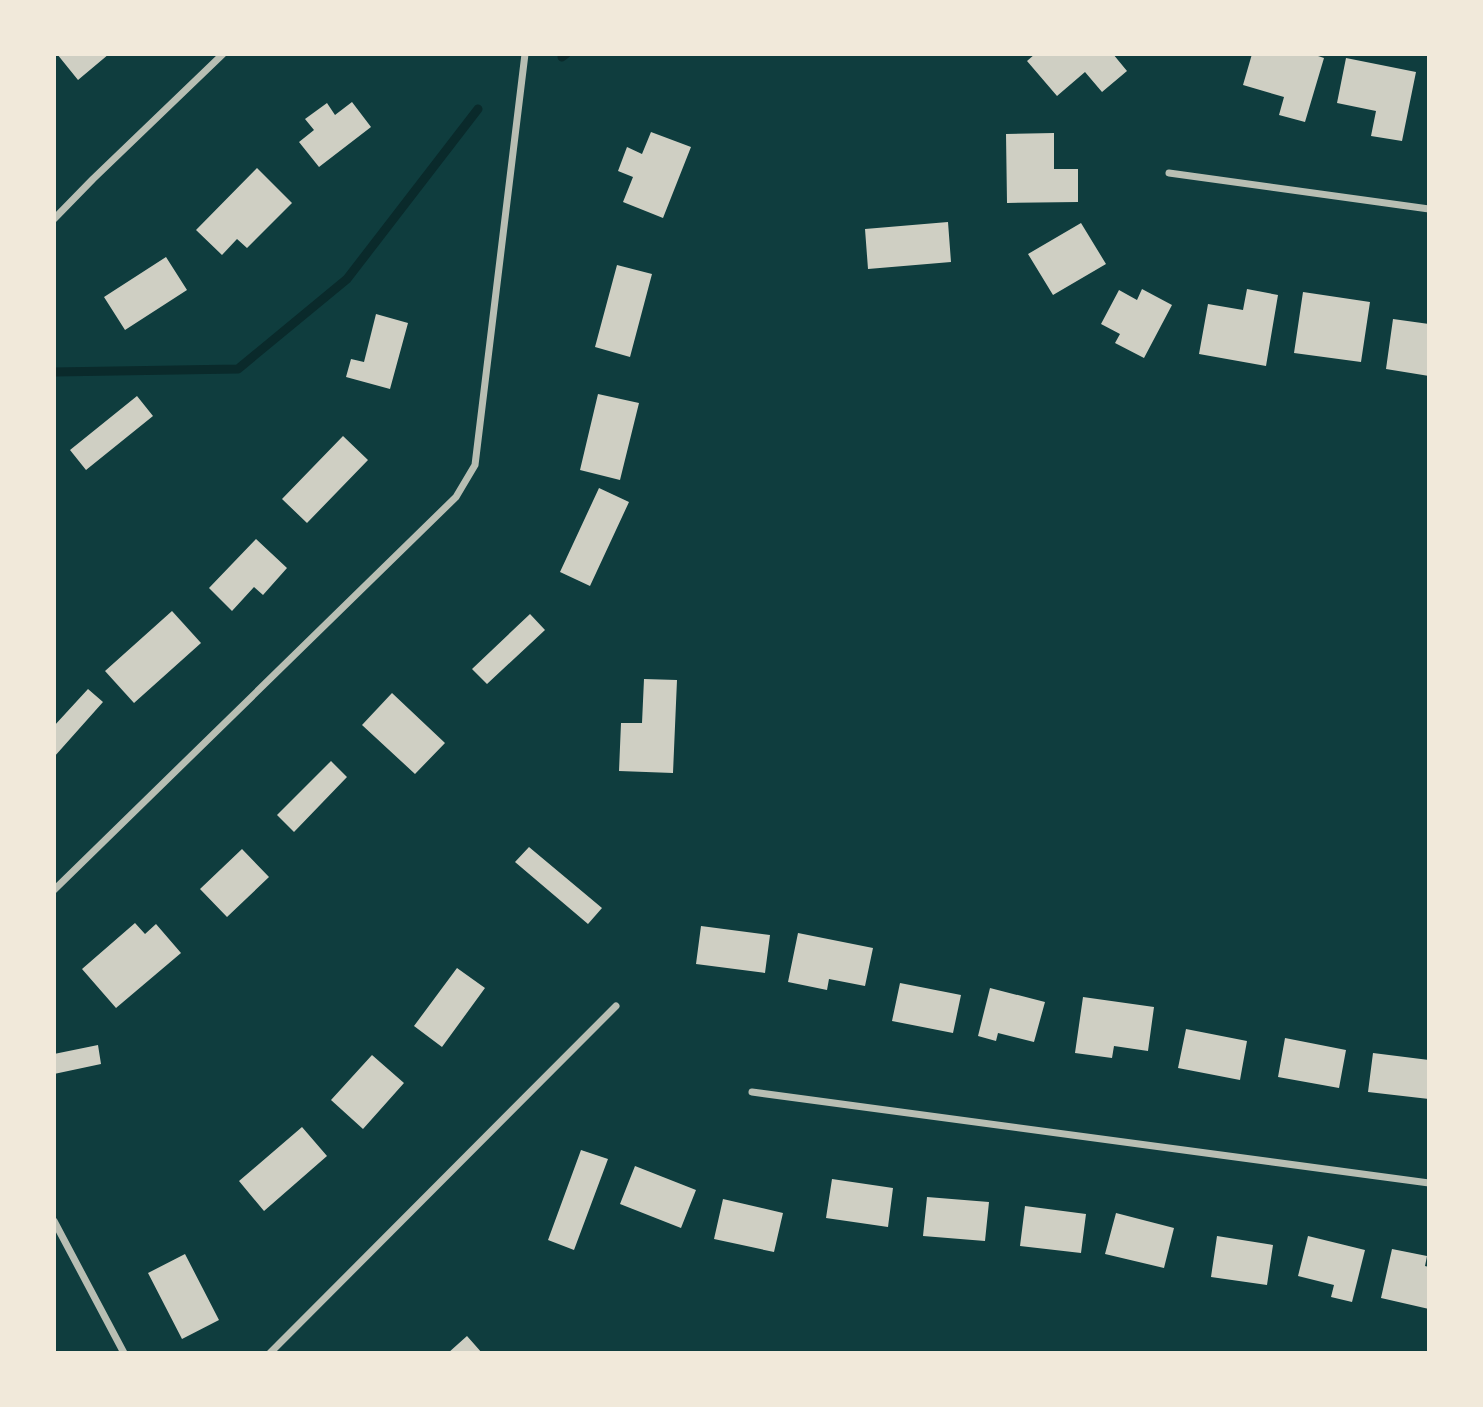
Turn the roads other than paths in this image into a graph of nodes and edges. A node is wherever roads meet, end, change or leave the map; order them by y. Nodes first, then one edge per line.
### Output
1 (223, 54) edge
2 (525, 54) edge
3 (1169, 173) dead end
4 (1429, 209) edge
5 (54, 219) edge
6 (54, 890) edge
7 (615, 1006) dead end
8 (752, 1092) dead end
9 (1429, 1183) edge
10 (54, 1221) edge
11 (124, 1353) edge
12 (271, 1353) edge

1 - 5 street
2 - 6 street
3 - 4 street
7 - 12 street
8 - 9 street
10 - 11 street

